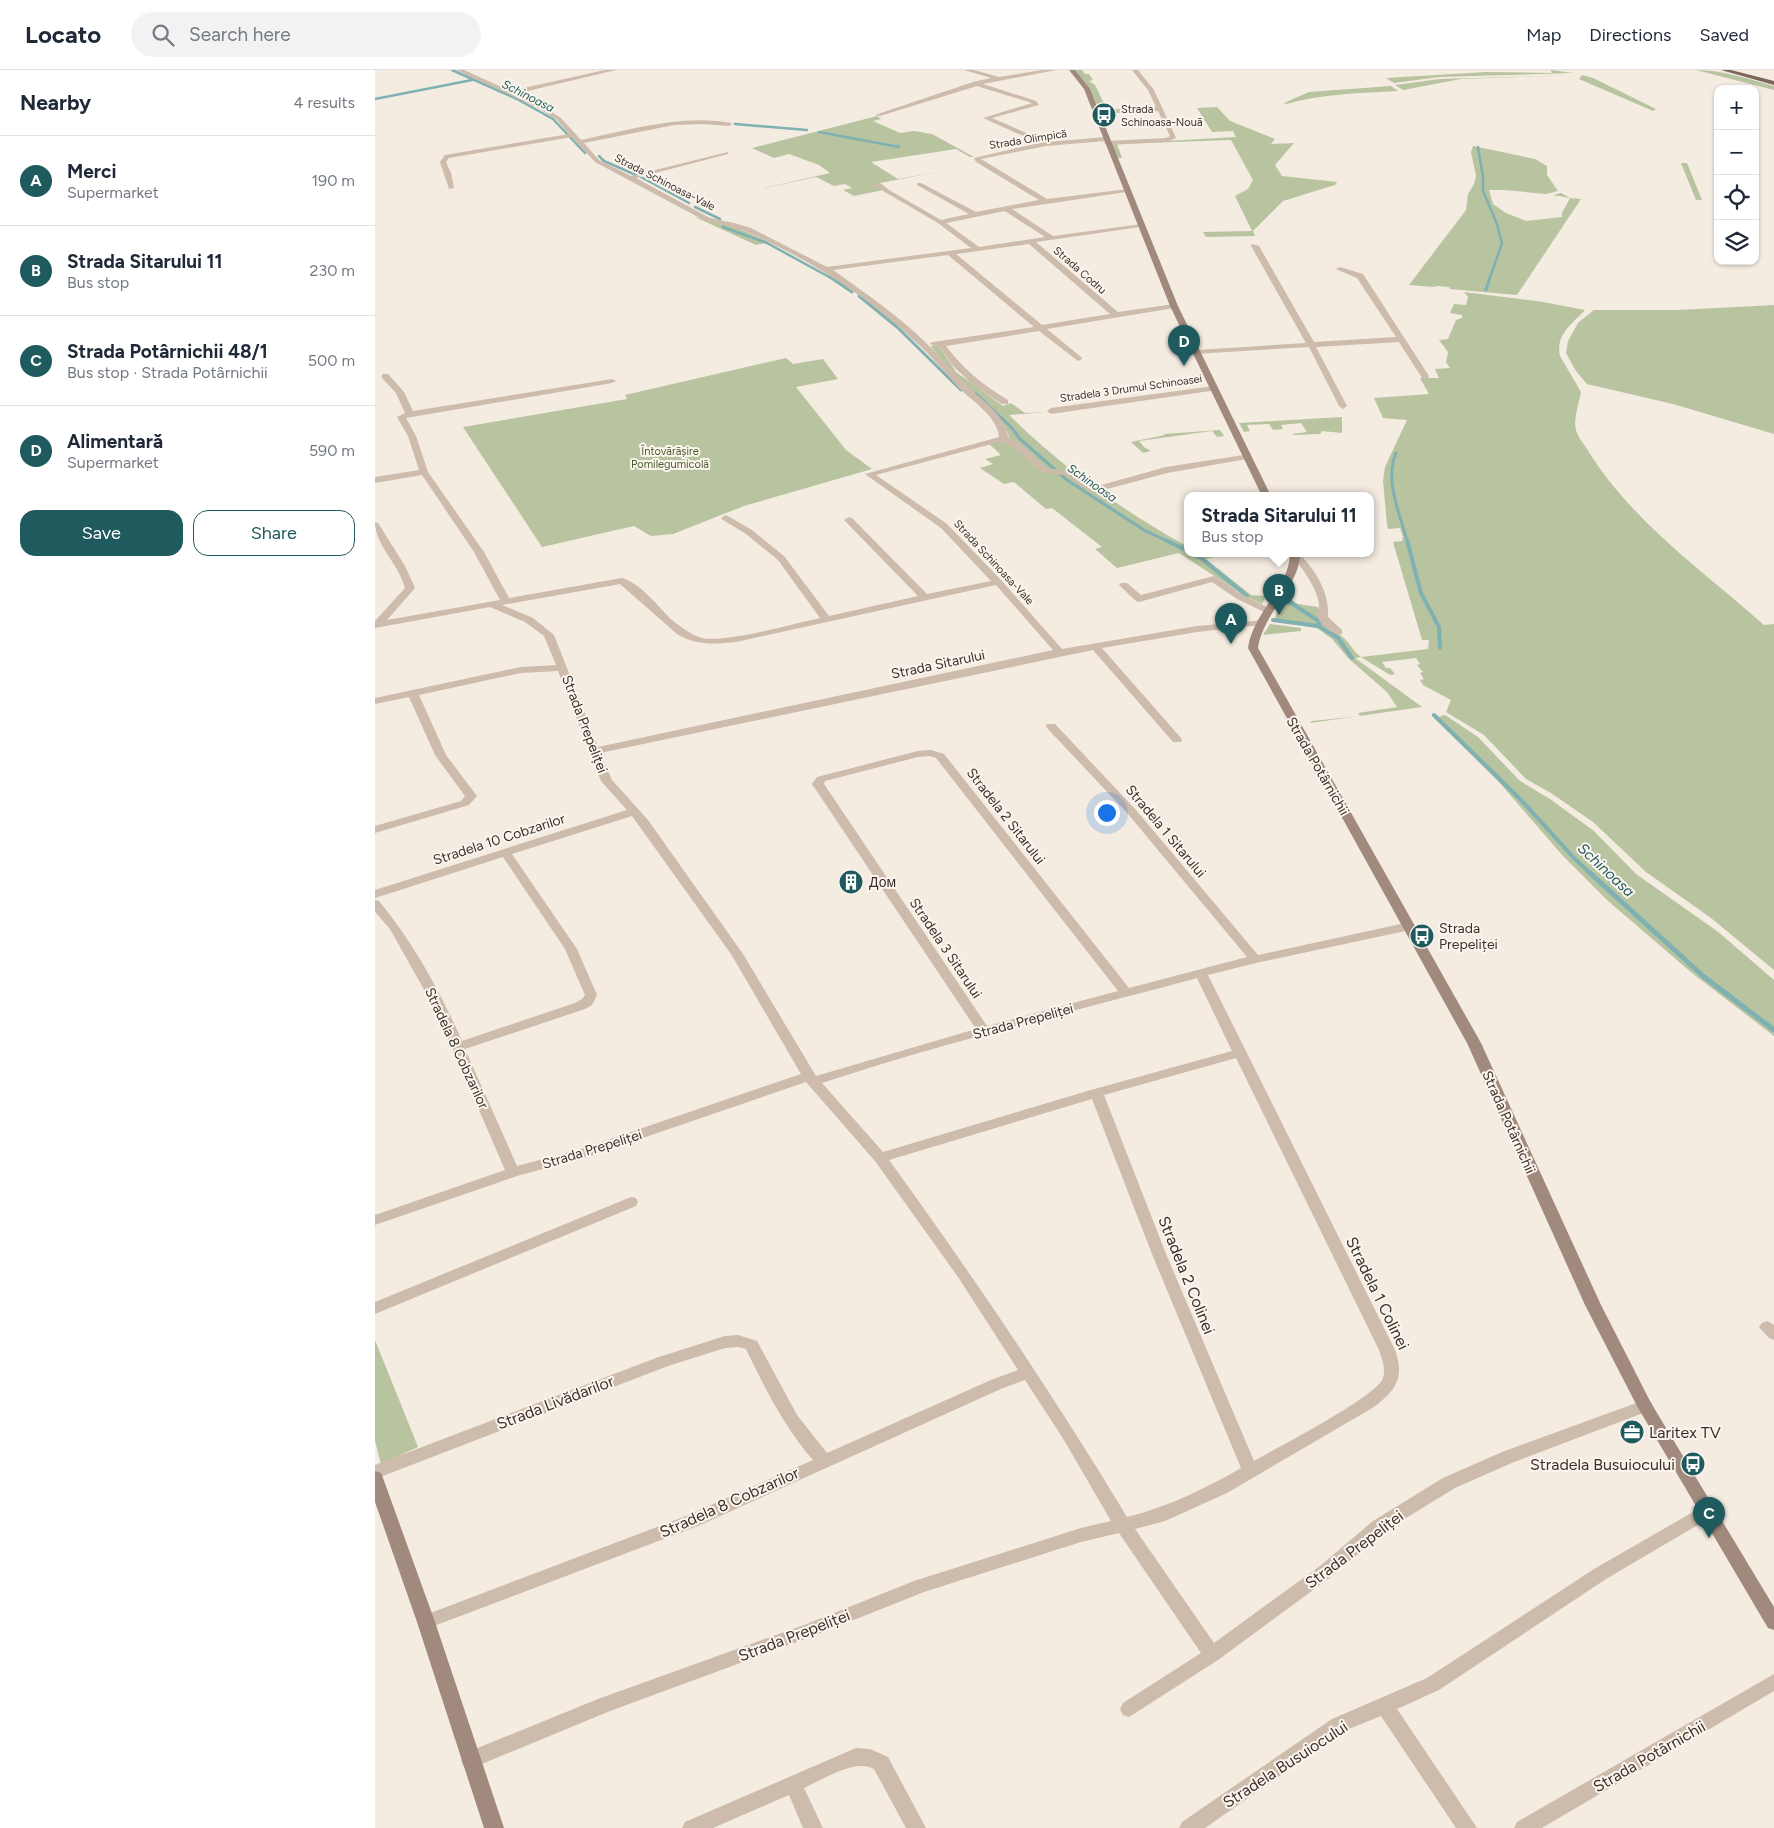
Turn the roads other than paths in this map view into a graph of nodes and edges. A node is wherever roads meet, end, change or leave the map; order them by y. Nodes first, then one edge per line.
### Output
1 (459, 70) edge
2 (613, 70) edge
3 (967, 70) edge
4 (1053, 70) edge
5 (1072, 70) edge
6 (1135, 70) edge
7 (1724, 70) edge
8 (999, 78) junction
9 (975, 83) junction
10 (1774, 83) edge
11 (510, 94) junction
12 (1160, 109) junction
13 (1096, 112) junction
14 (878, 115) dead end
15 (729, 124) dead end
16 (571, 136) junction
17 (1107, 141) junction
18 (581, 142) junction
19 (1046, 144) junction
20 (726, 153) dead end
21 (630, 178) junction
22 (875, 184) dead end
23 (919, 184) dead end
24 (451, 188) dead end
25 (1126, 190) junction
26 (1046, 201) junction
27 (1005, 208) junction
28 (974, 214) junction
29 (940, 222) junction
30 (1140, 225) junction
31 (1052, 238) junction
32 (1031, 242) junction
33 (1255, 246) dead end
34 (976, 248) junction
35 (950, 254) junction
36 (826, 269) junction
37 (1339, 269) dead end
38 (1174, 306) junction
39 (1115, 314) junction
40 (1041, 328) junction
41 (1401, 339) junction
42 (923, 344) junction
43 (941, 344) junction
44 (1311, 344) junction
45 (1197, 352) junction
46 (1078, 359) dead end
47 (385, 376) dead end
48 (1425, 376) dead end
49 (612, 381) dead end
50 (1214, 388) junction
51 (1005, 402) dead end
52 (1343, 406) dead end
53 (1051, 411) dead end
54 (409, 414) junction
55 (1004, 438) junction
56 (1247, 456) junction
57 (423, 472) junction
58 (375, 480) edge
59 (1265, 492) edge
60 (726, 518) dead end
61 (849, 520) dead end
62 (375, 525) edge
63 (1295, 557) edge
64 (1297, 557) edge
65 (998, 582) junction
66 (1123, 585) dead end
67 (925, 598) junction
68 (499, 604) junction
69 (1268, 610) junction
70 (826, 619) junction
71 (1260, 622) junction
72 (377, 625) edge
73 (1339, 632) dead end
74 (1096, 647) junction
75 (1060, 652) junction
76 (563, 668) junction
77 (413, 692) junction
78 (375, 701) edge
79 (1051, 726) dead end
80 (1177, 740) dead end
81 (592, 745) junction
82 (818, 781) joint
83 (633, 812) junction
84 (375, 830) edge
85 (505, 852) junction
86 (375, 894) edge
87 (375, 904) edge
88 (1410, 926) junction
89 (1255, 959) junction
90 (1201, 974) junction
91 (1127, 994) junction
92 (984, 1031) junction
93 (457, 1047) junction
94 (1240, 1053) junction
95 (812, 1078) junction
96 (1096, 1093) junction
97 (880, 1158) junction
98 (513, 1172) junction
99 (631, 1202) dead end
100 (375, 1220) edge
101 (375, 1308) edge
102 (1027, 1373) junction
103 (1645, 1406) junction
104 (823, 1460) junction
105 (1250, 1470) junction
106 (375, 1472) edge
107 (375, 1478) edge
108 (1707, 1511) junction
109 (1123, 1524) junction
110 (426, 1622) junction
111 (1774, 1623) edge
112 (1212, 1654) junction
113 (1774, 1682) edge
114 (1385, 1706) junction
115 (1129, 1709) dead end
116 (470, 1760) junction
117 (793, 1783) junction
118 (494, 1828) edge
119 (692, 1828) edge
120 (813, 1828) edge
121 (916, 1828) edge
122 (1189, 1828) edge
123 (1467, 1828) edge
124 (1524, 1828) edge

1 - 11 street, Strada Schinoasa-Vale
2 - 11 street
3 - 8 street
4 - 8 street
5 - 13 street
6 - 12 street
7 - 10 main road
8 - 9 street
9 - 14 street
9 - 19 street
11 - 16 street, Strada Schinoasa-Vale
12 - 13 street
12 - 17 street
13 - 17 street
15 - 18 street, Strada Schinoasa-Vale
16 - 18 street, Strada Schinoasa-Vale
16 - 24 street
17 - 19 street, Strada Olimpică
17 - 25 street
18 - 21 street, Strada Schinoasa-Vale
19 - 26 street, Strada Olimpică
20 - 21 street
21 - 36 street, Strada Schinoasa-Vale
22 - 29 street
23 - 28 street
25 - 26 street
25 - 30 street
26 - 27 street
27 - 28 street
27 - 31 street
28 - 29 street
29 - 34 street
30 - 31 street
30 - 38 street
31 - 32 street
32 - 34 street
32 - 39 street, Strada Codru
33 - 44 street
34 - 35 street
35 - 36 street
35 - 40 street
36 - 42 street, Strada Schinoasa-Vale
37 - 41 street
38 - 39 street
38 - 45 street
39 - 40 street
40 - 43 street
40 - 46 street
41 - 44 street
41 - 48 street
42 - 43 street
42 - 55 street, Strada Schinoasa-Vale
43 - 51 street
44 - 45 street
44 - 52 street
45 - 50 street
47 - 54 street
49 - 54 street
50 - 53 street, Stradela 3 Drumul Schinoasei
50 - 56 street
54 - 57 street
55 - 56 street, Strada Schinoasa-Vale
55 - 65 street, Strada Schinoasa-Vale
56 - 59 street
57 - 58 street
57 - 68 street
60 - 70 street
61 - 67 street
62 - 72 street
63 - 69 street, Strada Potârnichii
64 - 73 street
65 - 67 street
65 - 75 street, Strada Schinoasa-Vale
66 - 69 street
67 - 70 street
68 - 70 street
68 - 72 street
68 - 76 street, Strada Prepeliței
69 - 71 street, Strada Potârnichii
71 - 74 street, Strada Sitarului
71 - 88 street, Strada Potârnichii
74 - 75 street, Strada Sitarului
74 - 80 street
75 - 81 street, Strada Sitarului
76 - 77 street, Strada Prepeliței
76 - 81 street, Strada Prepeliței
77 - 78 street, Strada Prepeliței
77 - 84 street
79 - 89 street, Stradela 1 Sitarului
81 - 83 street, Strada Prepeliței
82 - 91 street, Stradela 2 Sitarului
82 - 92 street, Stradela 3 Sitarului
83 - 85 street, Stradela 10 Cobzarilor
83 - 95 street, Strada Prepeliței
85 - 86 street, Stradela 10 Cobzarilor
85 - 93 street
87 - 93 street, Stradela 8 Cobzarilor
88 - 89 street, Strada Prepeliței
88 - 103 street, Strada Potârnichii
89 - 90 street, Strada Prepeliței
90 - 91 street, Strada Prepeliței
90 - 94 street, Stradela 1 Colinei
91 - 92 street, Strada Prepeliței
92 - 95 street, Strada Prepeliței
93 - 98 street, Stradela 8 Cobzarilor
94 - 96 street
94 - 105 street, Stradela 1 Colinei
95 - 97 street, Strada Prepeliței
95 - 98 street, Strada Prepeliței
96 - 97 street
96 - 105 street, Stradela 2 Colinei
97 - 102 street, Strada Prepeliței
98 - 100 street, Strada Prepeliței
99 - 101 street
102 - 104 street, Stradela 8 Cobzarilor
102 - 109 street, Strada Prepeliței
103 - 108 street, Strada Potârnichii
103 - 112 street, Strada Prepeliței
104 - 106 street, Strada Livădarilor
104 - 110 street, Stradela 8 Cobzarilor
105 - 109 street, Stradela 1 Colinei
107 - 110 street
108 - 111 street, Strada Potârnichii
108 - 114 street, Stradela Busuiocului
109 - 112 street, Strada Prepeliței
109 - 116 street, Strada Prepeliței
110 - 116 street
112 - 115 street, Strada Prepeliței
113 - 124 street, Strada Potârnichii
114 - 122 street, Stradela Busuiocului
114 - 123 street
116 - 118 street
117 - 119 street
117 - 120 street
117 - 121 street

